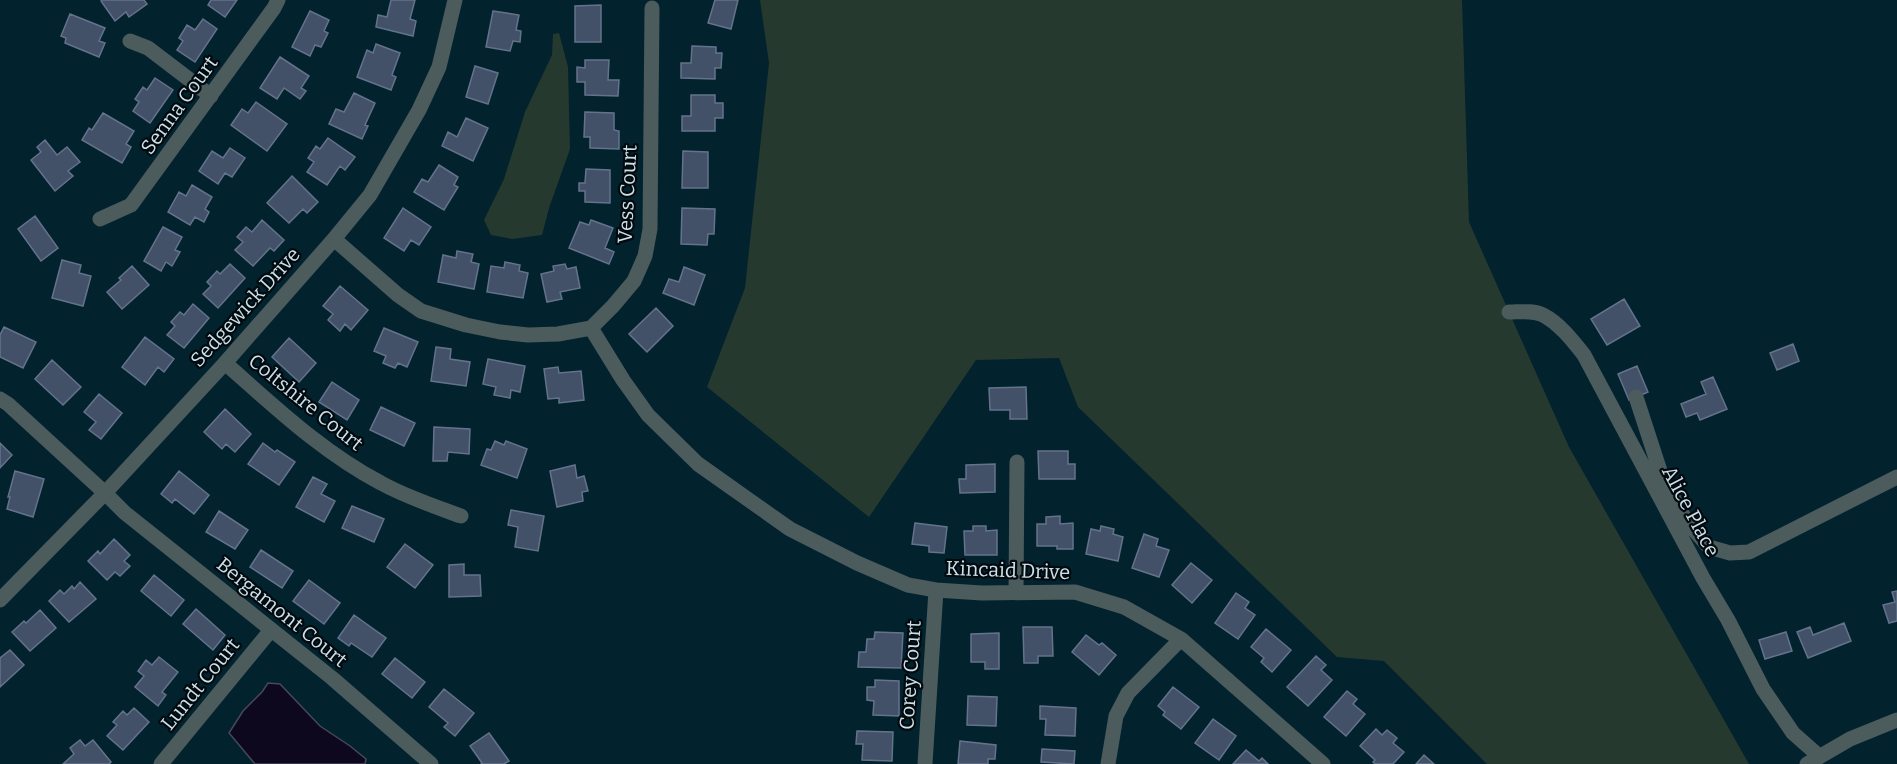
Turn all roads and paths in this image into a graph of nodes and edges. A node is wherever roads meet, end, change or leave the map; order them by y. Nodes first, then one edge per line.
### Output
1 (278, 0) edge
2 (455, 0) edge
3 (652, 8) dead end
4 (130, 41) dead end
5 (211, 96) junction
6 (100, 219) dead end
7 (334, 239) junction
8 (1509, 312) dead end
9 (591, 328) junction
10 (225, 363) junction
11 (1636, 397) dead end
12 (0, 399) edge
13 (1017, 462) dead end
14 (1897, 477) edge
15 (105, 493) junction
16 (461, 516) dead end
17 (936, 590) junction
18 (1016, 593) junction
19 (0, 600) edge
20 (271, 630) junction
21 (1181, 639) junction
22 (1897, 720) edge
23 (1813, 760) edge
24 (161, 764) edge
25 (431, 764) edge
26 (925, 764) edge
27 (1108, 764) edge
28 (1323, 764) edge

1 - 5 street, Senna Court
2 - 7 street, Sedgewick Drive
3 - 9 street, Vess Court
4 - 5 street
5 - 6 street, Senna Court
7 - 9 street
7 - 10 street, Sedgewick Drive
8 - 23 street, Alice Place
9 - 17 street, Kincaid Drive
10 - 15 street, Sedgewick Drive
10 - 16 street, Coltshire Court
11 - 14 street
12 - 15 street, Bergamont Court
13 - 18 street
15 - 19 street, Sedgewick Drive
15 - 20 street, Bergamont Court
17 - 18 street, Kincaid Drive
17 - 26 street, Corey Court
18 - 21 street, Kincaid Drive
20 - 24 street, Lundt Court
20 - 25 street, Bergamont Court
21 - 27 street
21 - 28 street, Kincaid Drive
22 - 23 street

